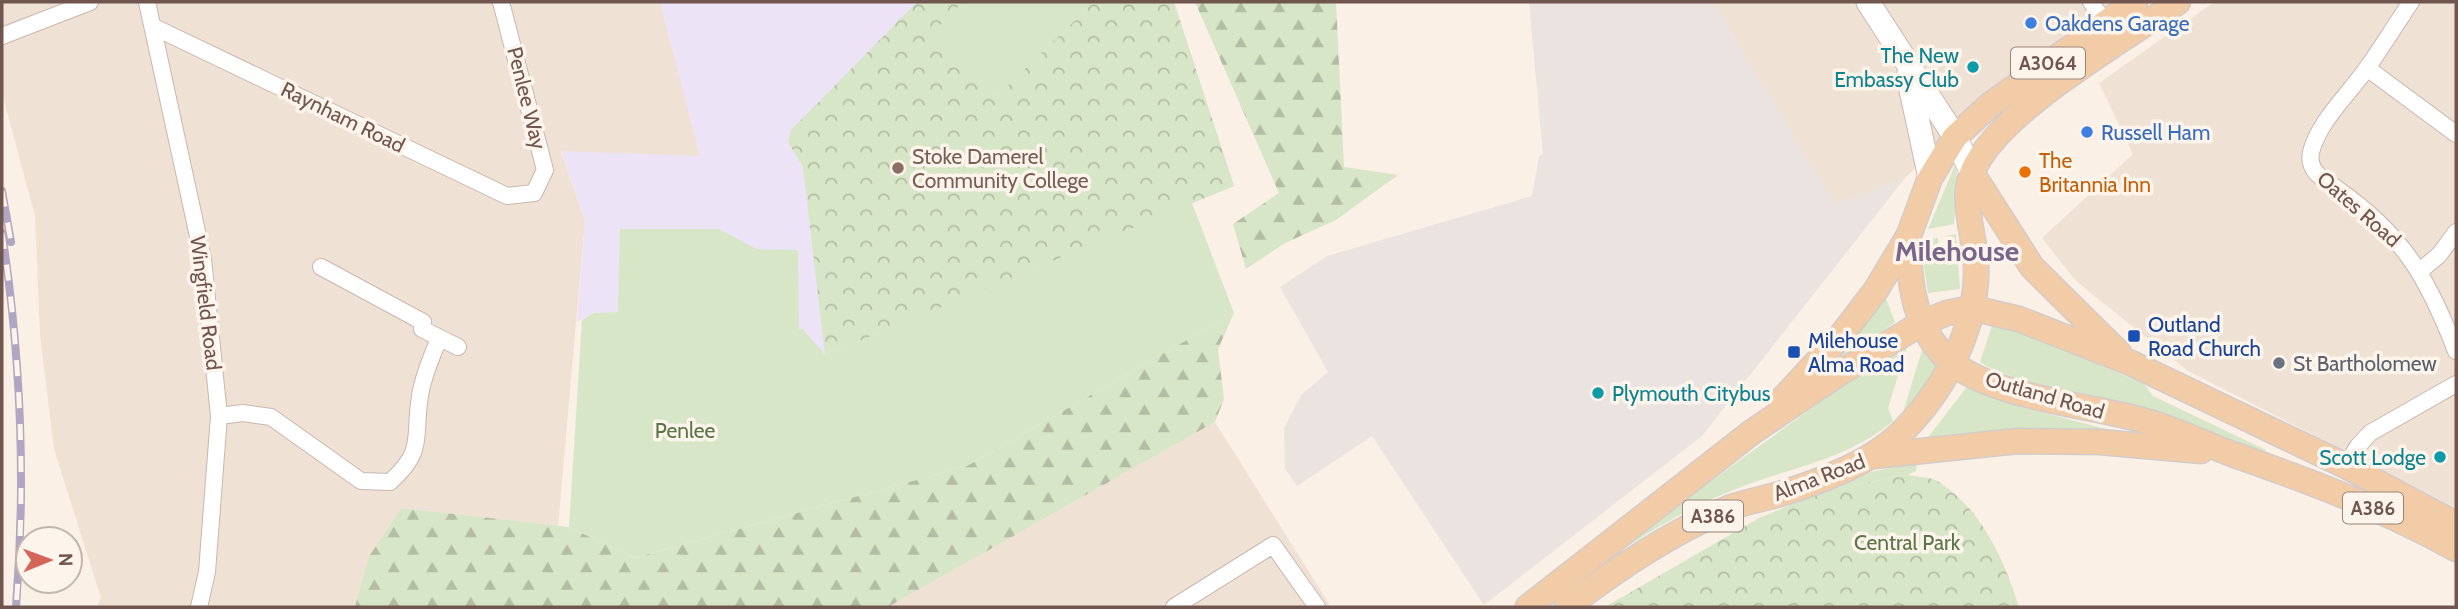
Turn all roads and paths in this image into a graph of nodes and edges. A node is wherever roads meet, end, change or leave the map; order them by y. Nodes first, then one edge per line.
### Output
1 (90, 2) edge
2 (147, 2) edge
3 (501, 2) edge
4 (1868, 2) edge
5 (2091, 2) edge
6 (2135, 2) edge
7 (2178, 2) edge
8 (2411, 2) edge
9 (2105, 23) junction
10 (154, 27) junction
11 (2, 36) edge
12 (1903, 60) junction
13 (2367, 68) junction
14 (2456, 134) edge
15 (1955, 137) junction
16 (1972, 173) junction
17 (1930, 178) junction
18 (534, 193) joint
19 (2456, 232) edge
20 (1909, 235) junction
21 (321, 267) dead end
22 (2421, 270) junction
23 (1972, 308) junction
24 (1922, 323) junction
25 (439, 338) junction
26 (458, 347) dead end
27 (2456, 351) edge
28 (1953, 363) junction
29 (2131, 363) junction
30 (2456, 384) edge
31 (219, 416) junction
32 (1752, 432) junction
33 (2233, 454) junction
34 (1874, 456) junction
35 (2346, 466) junction
36 (2456, 523) edge
37 (2456, 549) edge
38 (199, 607) edge
39 (1174, 607) edge
40 (1317, 607) edge
41 (1528, 607) edge
42 (1567, 607) edge

1 - 11 street
2 - 10 street, Wingfield Road
3 - 18 street, Penlee Way
4 - 12 main road
5 - 9 street
6 - 9 main road, A3064
7 - 16 main road, A3064
8 - 13 street, Oates Road
9 - 15 main road, A3064
10 - 18 street, Raynham Road
10 - 31 street, Wingfield Road
12 - 15 main road
12 - 17 main road
13 - 14 street
13 - 22 street, Oates Road
15 - 16 main road
15 - 17 main road, A3064
16 - 23 main road, A3064
16 - 29 main road, A386
17 - 20 main road, A3064
19 - 22 street
20 - 24 main road, Outland Road / A386
20 - 32 main road, A386
21 - 25 street
22 - 27 street, Oates Road
23 - 24 main road, A386
23 - 28 main road, Alma Road / A3064
23 - 29 main road, A386
24 - 28 main road, Outland Road / A386
24 - 32 main road, A386
25 - 26 street
25 - 31 street
28 - 33 main road, Outland Road / A386
28 - 34 main road, Alma Road / A3064
29 - 35 main road, A386
30 - 35 street
31 - 38 street, Wingfield Road
32 - 41 main road, A386
33 - 34 main road, Outland Road / A386
33 - 37 main road, Outland Road / A386
34 - 42 main road, Alma Road / A386
35 - 36 main road, A386
39 - 40 street

